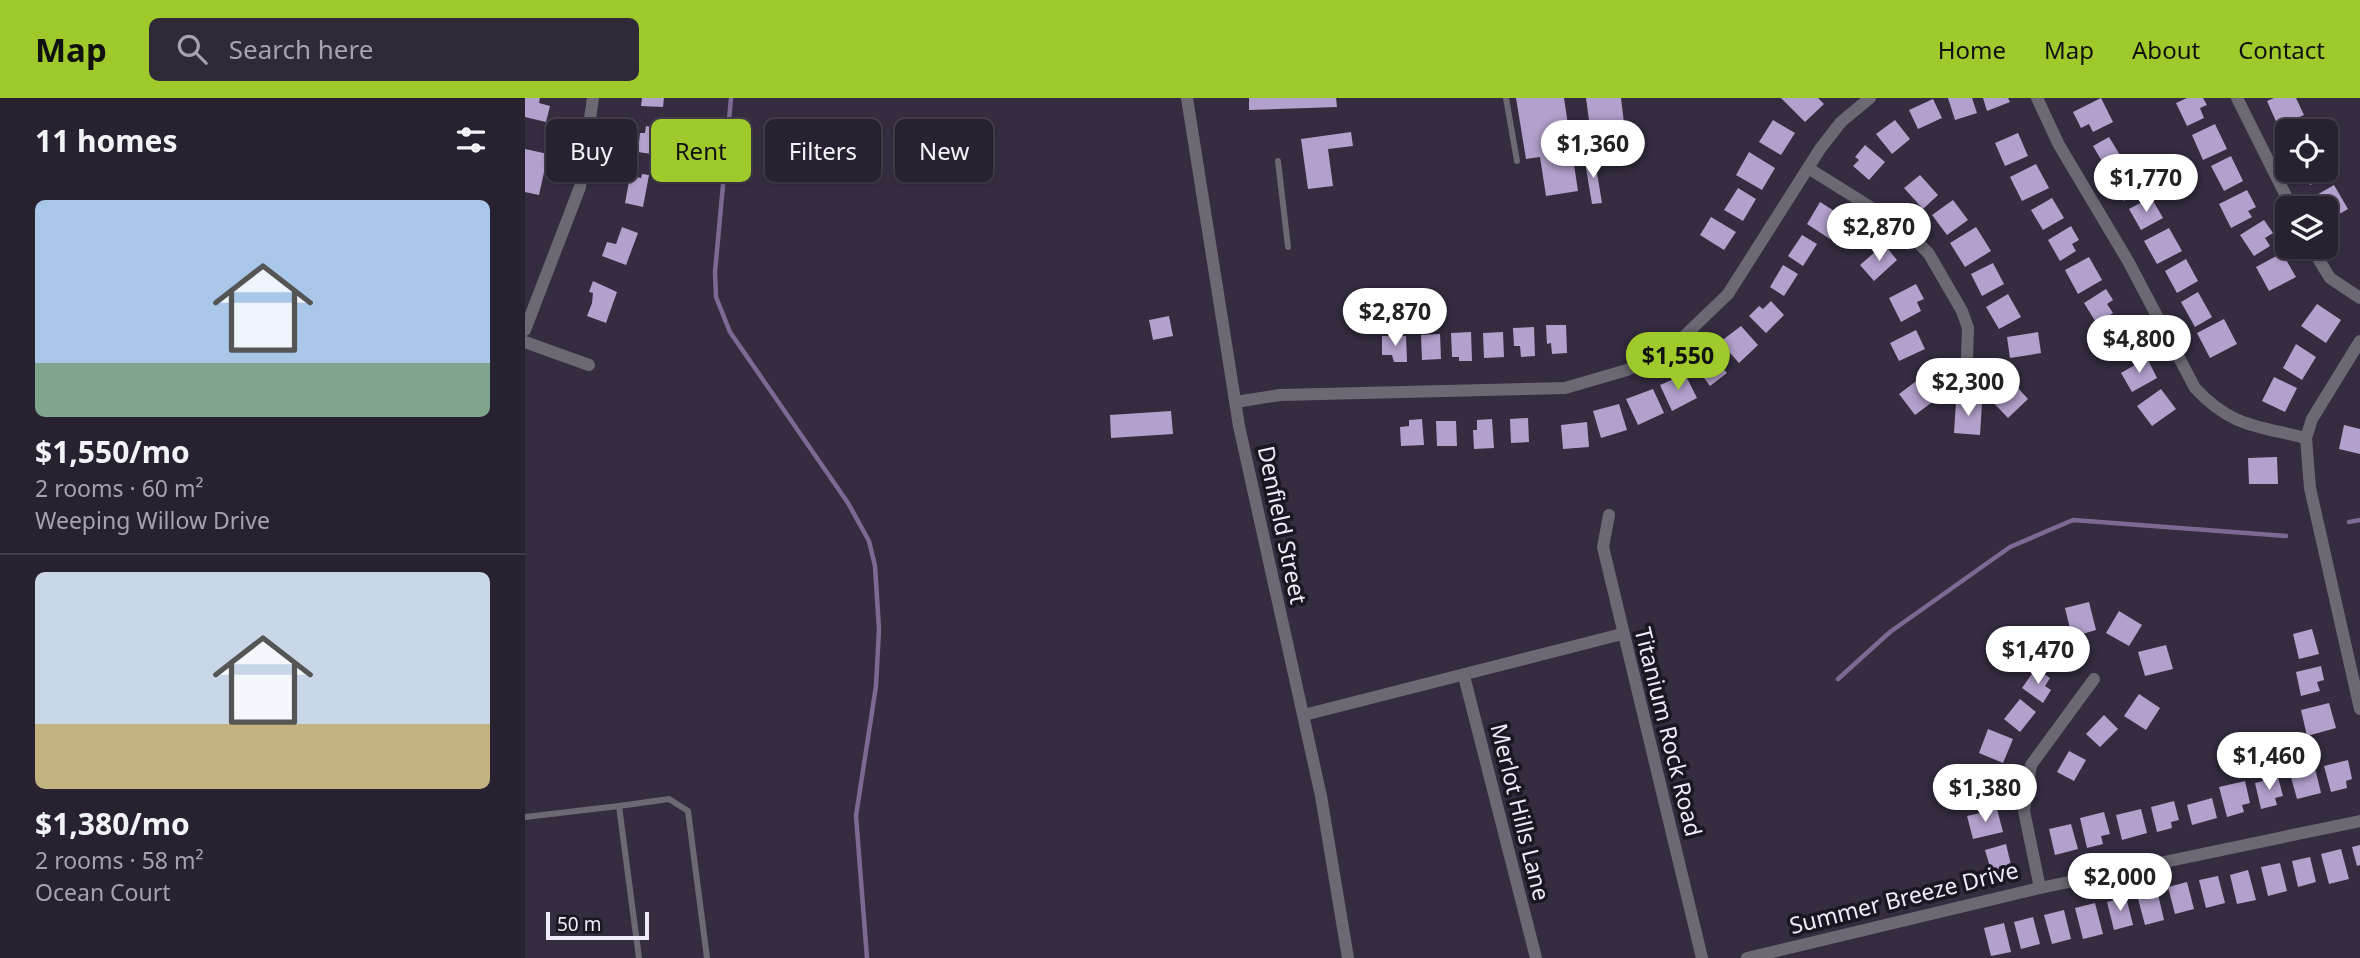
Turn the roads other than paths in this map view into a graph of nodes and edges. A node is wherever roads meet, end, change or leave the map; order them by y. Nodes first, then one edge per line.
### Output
1 (593, 98) edge
2 (1187, 98) edge
3 (1506, 98) edge
4 (1870, 98) edge
5 (2037, 98) edge
6 (2237, 98) edge
7 (1277, 160) dead end
8 (1517, 161) dead end
9 (1808, 168) junction
10 (2286, 196) edge
11 (1288, 247) dead end
12 (2318, 259) edge
13 (2360, 298) edge
14 (525, 330) edge
15 (2360, 341) edge
16 (525, 342) edge
17 (1966, 357) dead end
18 (589, 365) dead end
19 (1235, 402) junction
20 (2306, 438) junction
21 (1609, 515) dead end
22 (1622, 635) junction
23 (1464, 676) junction
24 (2094, 679) dead end
25 (2357, 687) edge
26 (2360, 709) edge
27 (1304, 715) junction
28 (619, 806) junction
29 (525, 817) edge
30 (2360, 821) edge
31 (2040, 888) junction
32 (639, 958) edge
33 (707, 958) edge
34 (1348, 958) edge
35 (1535, 958) edge
36 (1702, 958) edge
37 (1747, 958) edge

1 - 14 street
2 - 19 street, Denfield Street
3 - 8 lane
4 - 9 street
5 - 20 street
6 - 10 street
7 - 11 lane
9 - 17 street
9 - 19 street
12 - 13 street
15 - 20 street
16 - 18 street
19 - 27 street, Denfield Street
20 - 25 street
21 - 22 street, Titanium Rock Road
22 - 23 street
22 - 36 street, Titanium Rock Road
23 - 27 street
23 - 35 street, Merlot Hills Lane
24 - 31 street
25 - 26 street
27 - 34 street, Denfield Street
28 - 29 lane
28 - 32 lane
28 - 33 lane
30 - 31 street, Summer Breeze Drive
31 - 37 street, Summer Breeze Drive

